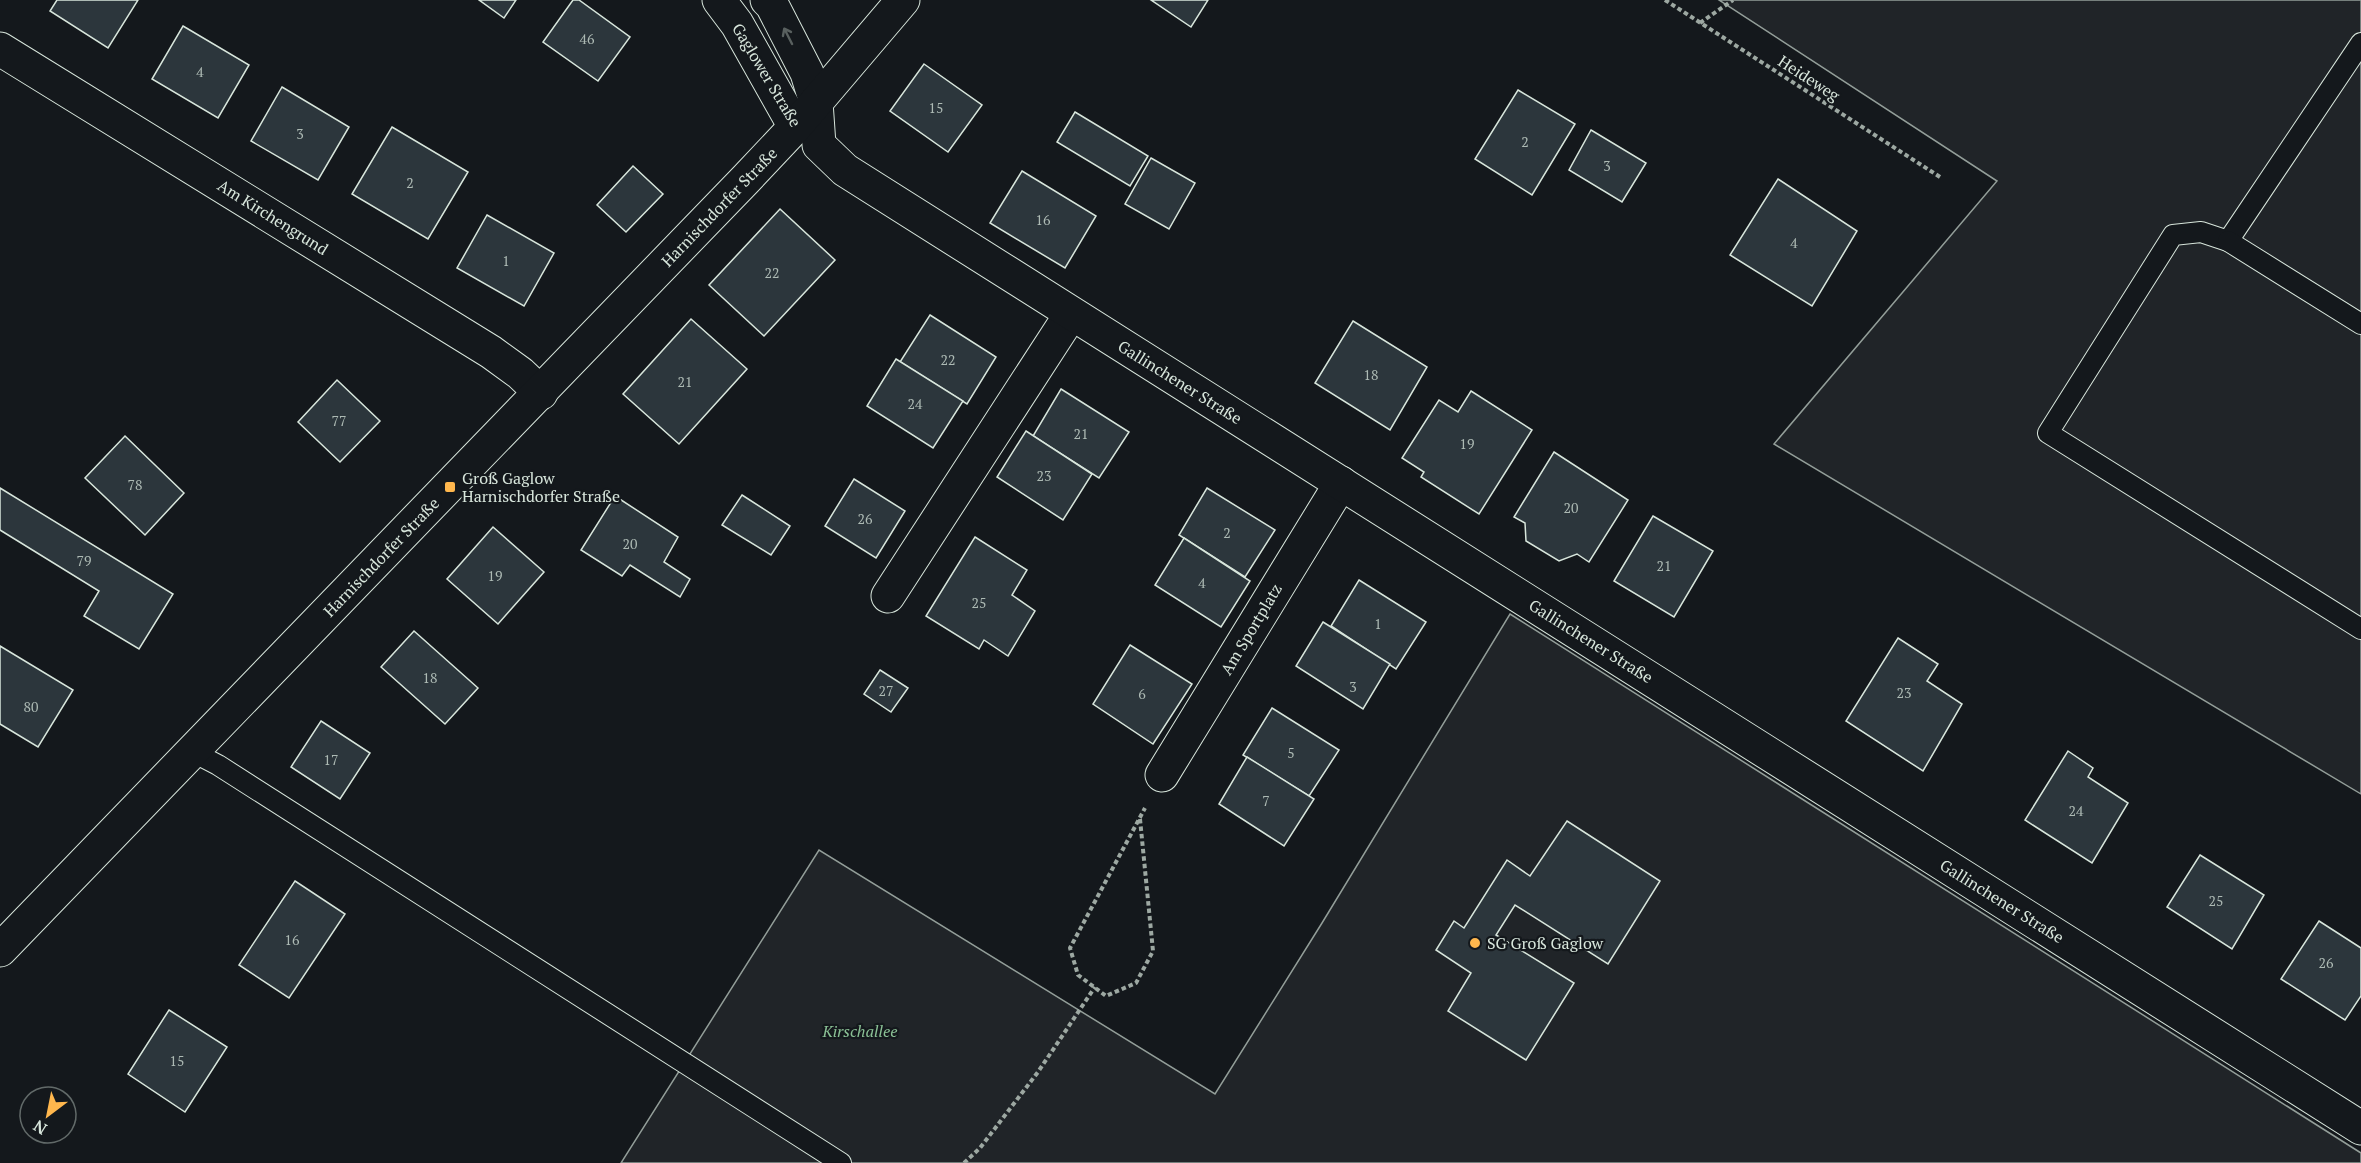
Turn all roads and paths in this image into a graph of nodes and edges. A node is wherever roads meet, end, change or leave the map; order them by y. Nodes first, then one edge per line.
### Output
1 (719, 0) edge
2 (767, 0) edge
3 (903, 0) edge
4 (1665, 0) edge
5 (1733, 0) edge
6 (1700, 23) junction
7 (2361, 43) edge
8 (0, 49) edge
9 (816, 102) junction
10 (813, 141) junction
11 (1940, 177) dead end
12 (2228, 241) junction
13 (1071, 314) junction
14 (2361, 324) edge
15 (541, 393) junction
16 (1341, 483) junction
17 (888, 596) dead end
18 (2361, 629) edge
19 (193, 752) junction
20 (1162, 775) joint
21 (1140, 819) junction
22 (0, 950) edge
23 (1095, 987) junction
24 (2361, 1128) edge
25 (841, 1163) edge
26 (964, 1163) edge

1 - 10 street, Gaglower Straße
9 -> 2 street, Gaglower Straße
3 - 9 street, Harnischdorfer Straße
4 - 6 path, Heideweg
5 - 6 path
6 - 11 path, Heideweg
7 - 12 lane
8 - 15 street, Am Kirchengrund
9 - 10 street, Harnischdorfer Straße
10 - 13 street, Gallinchener Straße
10 - 15 street, Harnischdorfer Straße
12 - 14 lane
12 - 18 lane
13 - 16 street, Gallinchener Straße
13 - 17 street
15 - 19 street, Harnischdorfer Straße
16 - 20 street, Am Sportplatz
16 - 24 street, Gallinchener Straße
19 - 22 street, Harnischdorfer Straße
19 - 25 lane
20 - 21 path
21 - 23 path
21 - 23 path
23 - 26 path

